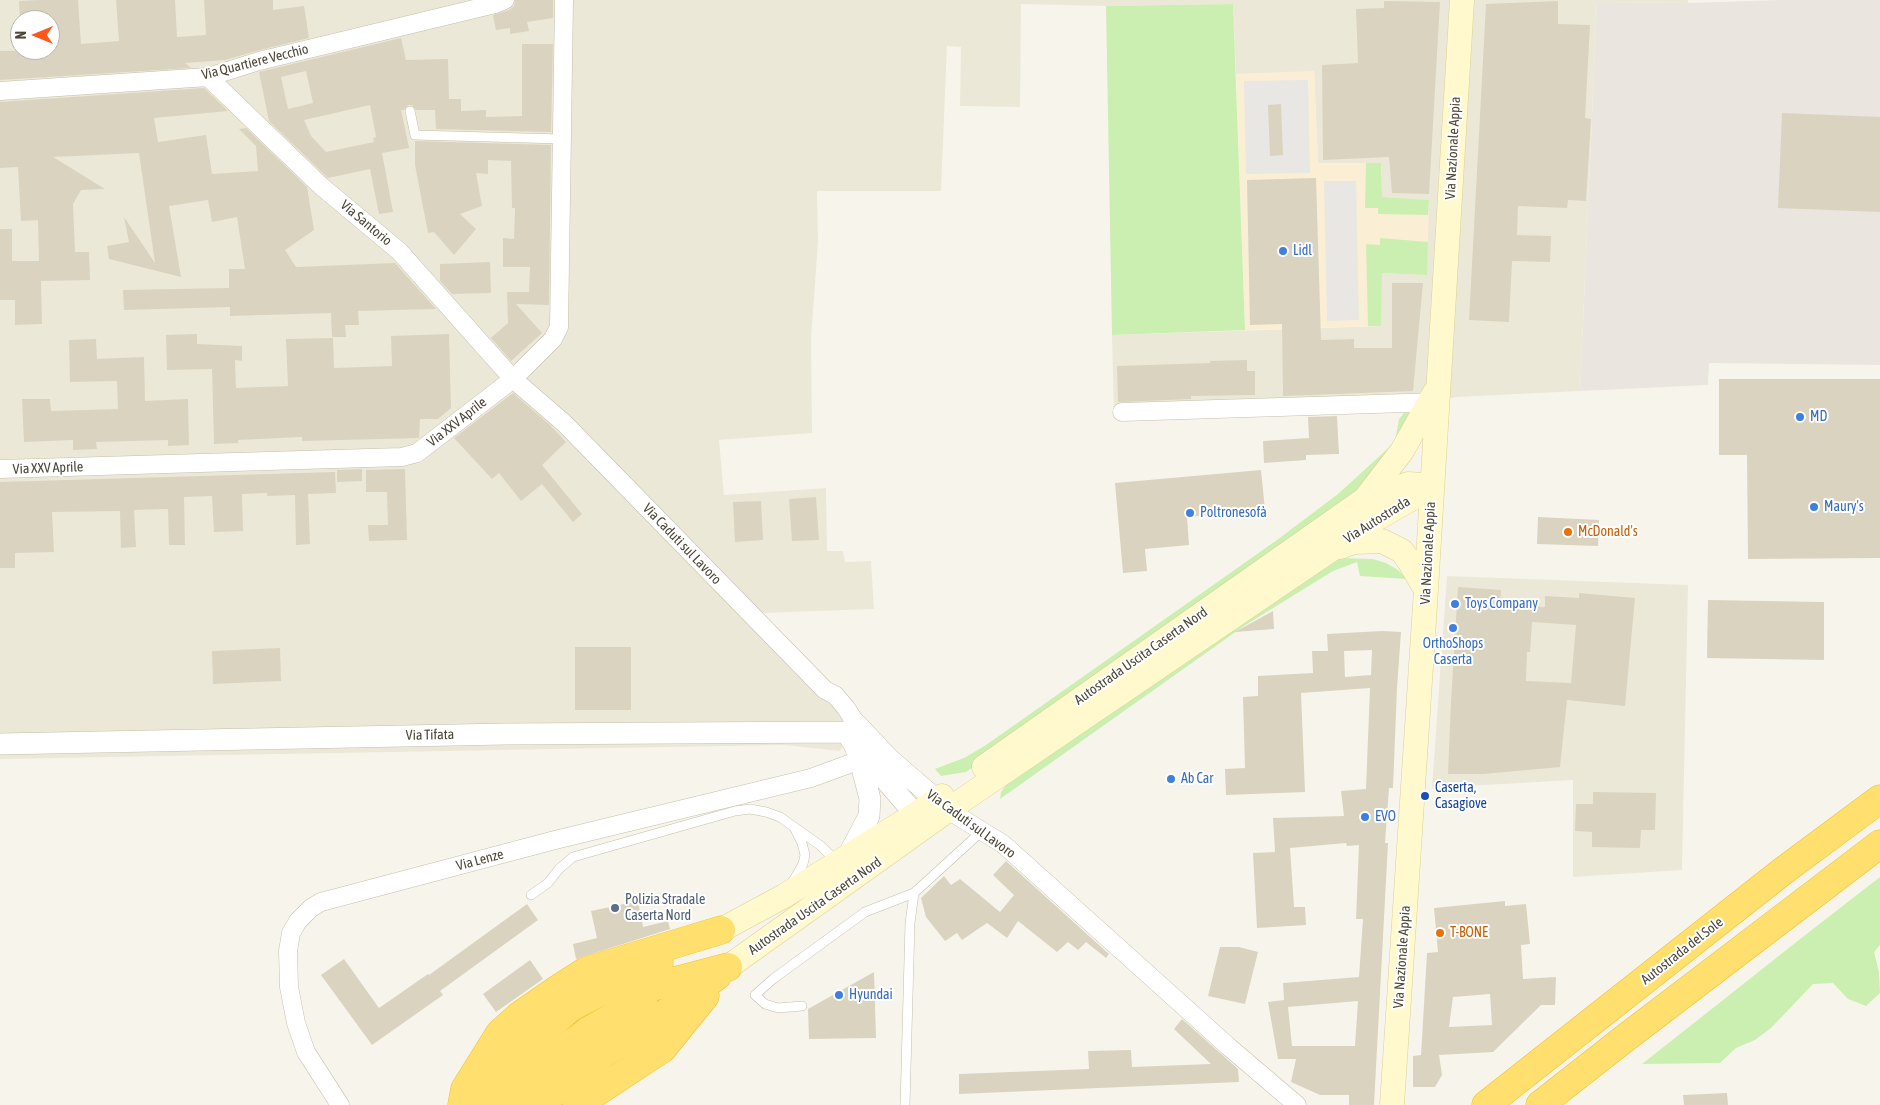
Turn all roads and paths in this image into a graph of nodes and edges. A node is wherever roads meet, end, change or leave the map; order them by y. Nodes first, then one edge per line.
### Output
1 (505, 0) edge
2 (564, 0) edge
3 (1462, 0) edge
4 (208, 76) junction
5 (0, 91) edge
6 (410, 111) dead end
7 (562, 139) junction
8 (513, 379) junction
9 (1435, 396) junction
10 (1122, 412) dead end
11 (0, 470) edge
12 (1432, 487) junction
13 (1365, 499) junction
14 (1329, 551) junction
15 (1426, 590) junction
16 (0, 744) edge
17 (864, 748) junction
18 (1880, 799) edge
19 (927, 810) junction
20 (794, 826) junction
21 (982, 831) junction
22 (1880, 844) edge
23 (844, 869) junction
24 (914, 893) junction
25 (531, 895) dead end
26 (784, 896) junction
27 (748, 941) dead end
28 (727, 950) junction
29 (802, 1006) dead end
30 (340, 1105) edge
31 (462, 1105) edge
32 (470, 1105) edge
33 (478, 1105) edge
34 (498, 1105) edge
35 (508, 1105) edge
36 (523, 1105) edge
37 (540, 1105) edge
38 (560, 1105) edge
39 (577, 1105) edge
40 (601, 1105) edge
41 (905, 1105) edge
42 (1297, 1105) edge
43 (1392, 1105) edge
44 (1486, 1105) edge
45 (1540, 1105) edge

1 - 4 street, Via Quartiere Vecchio
2 - 7 street, Via XXV Aprile
3 - 9 main road, Via Nazionale Appia
4 - 5 street, Via Quartiere Vecchio
4 - 8 street, Via Santorio
6 - 7 lane
7 - 8 street, Via XXV Aprile
8 - 11 street, Via XXV Aprile
8 - 17 street, Via Caduti sul Lavoro
9 - 10 street
9 - 12 main road, Via Nazionale Appia
9 - 13 main road, Via Autostrada
12 - 13 main road, Via Autostrada
12 - 14 main road, Via Autostrada
12 - 15 main road, Via Nazionale Appia
13 - 19 main road, Autostrada Uscita Caserta Nord
14 - 15 main road, Via Autostrada
14 - 19 main road, Autostrada Uscita Caserta Nord
15 - 43 main road, Via Nazionale Appia
16 - 17 street, Via Tifata
17 - 19 street
17 - 23 street, Autostrada Uscita Caserta Nord
17 - 30 street, Via Lenze
18 - 44 highway, Autostrada del Sole
19 - 21 street, Via Caduti sul Lavoro
19 - 23 main road, Autostrada Uscita Caserta Nord
20 - 23 lane
20 - 25 lane
20 - 26 lane
21 - 24 lane
21 - 42 street, Via Caduti sul Lavoro
22 - 45 highway
23 - 26 main road, Autostrada Uscita Caserta Nord
23 - 27 lane
23 - 28 main road, Autostrada Uscita Caserta Nord
24 - 29 lane
24 - 41 lane
26 - 28 main road, Autostrada Uscita Caserta Nord
28 - 31 highway
28 - 32 highway
28 - 33 highway
28 - 34 highway
28 - 35 highway
28 - 36 highway
28 - 37 highway
28 - 38 highway
28 - 39 highway
28 - 40 highway

